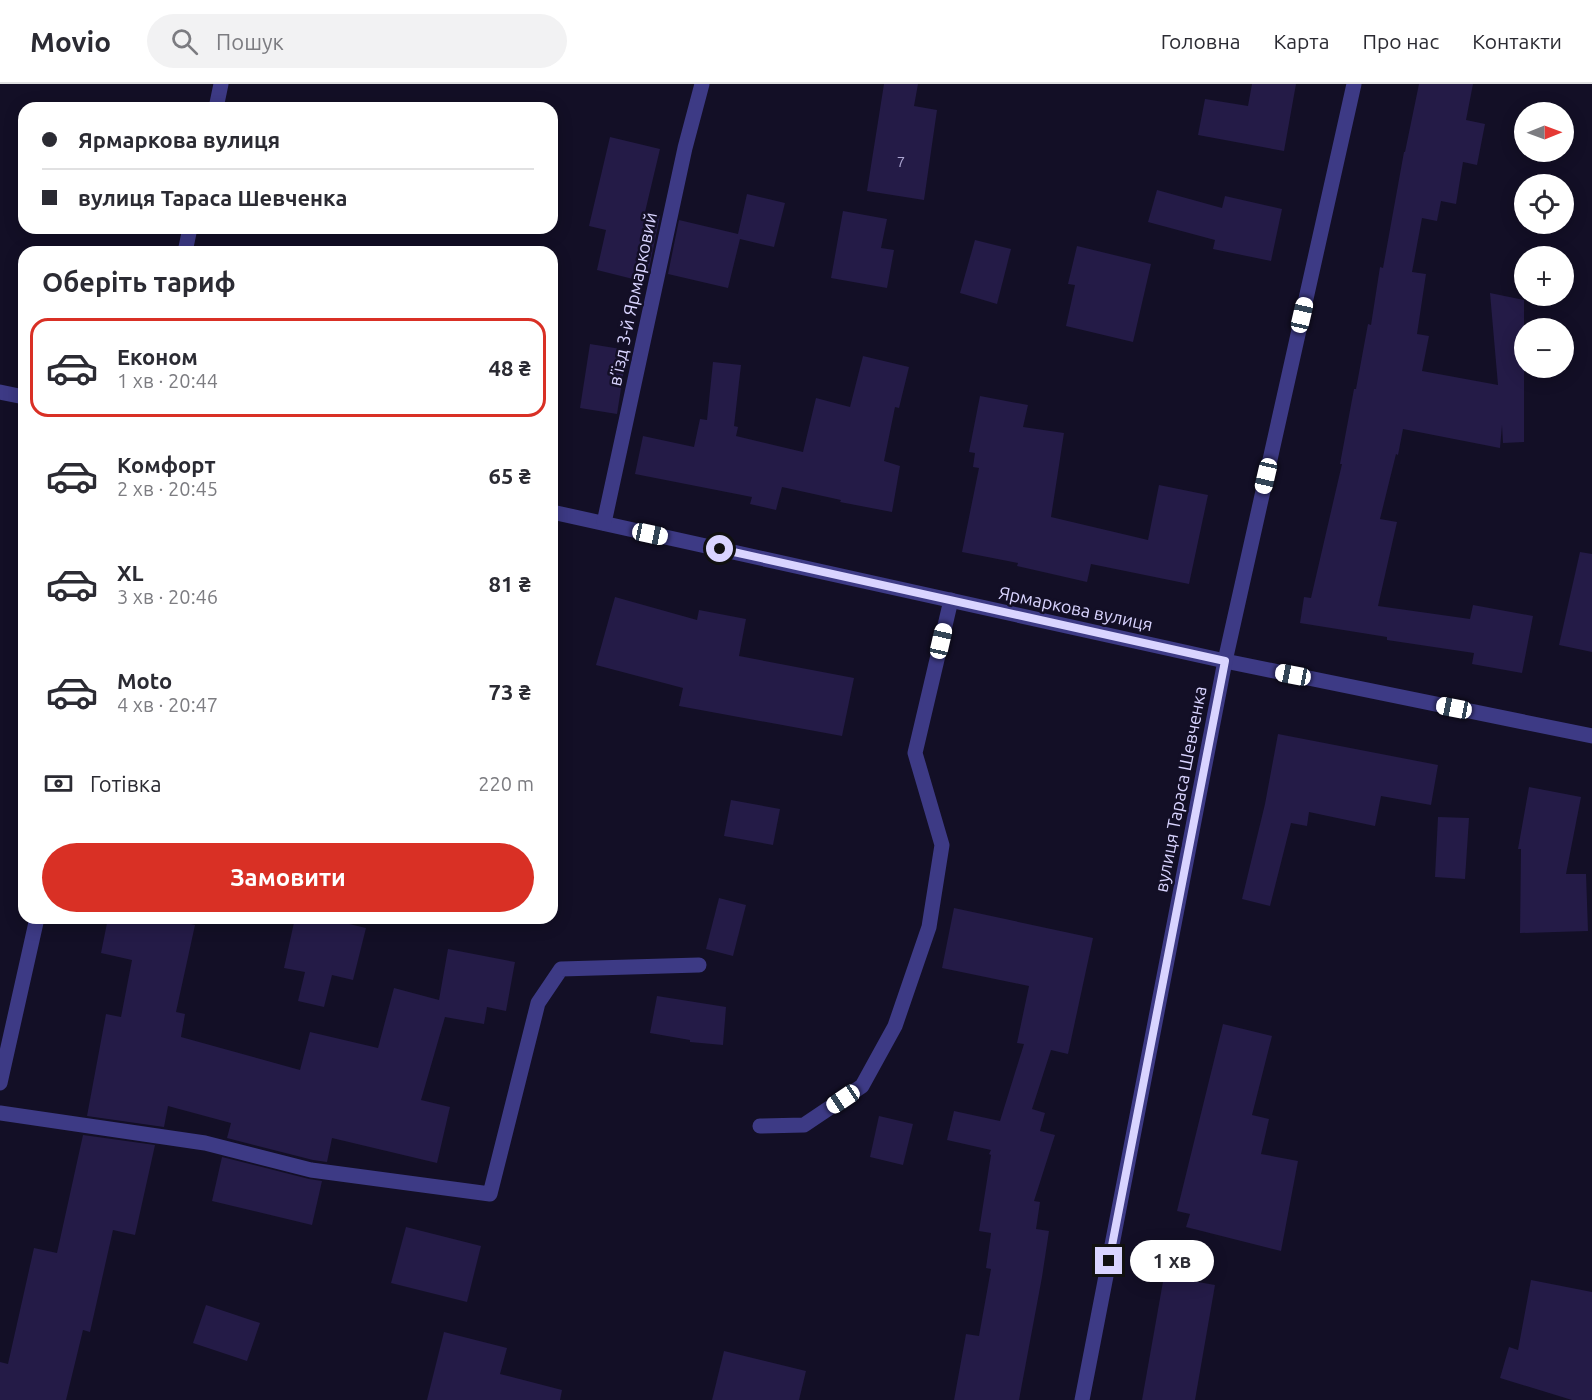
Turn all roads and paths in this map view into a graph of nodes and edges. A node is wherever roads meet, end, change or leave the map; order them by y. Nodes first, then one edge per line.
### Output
1 (221, 84) edge
2 (702, 84) edge
3 (1354, 84) edge
4 (217, 102) edge
5 (0, 392) edge
6 (18, 396) edge
7 (558, 513) edge
8 (604, 523) junction
9 (951, 600) junction
10 (1225, 661) junction
11 (1592, 736) edge
12 (36, 924) edge
13 (699, 965) dead end
14 (0, 1083) edge
15 (0, 1113) edge
16 (760, 1126) dead end
17 (1082, 1400) edge

1 - 4 street
2 - 8 street, в’їзд 3-й Ярмарковий
3 - 10 street, вулиця Тараса Шевченка
5 - 6 street
7 - 8 street, Ярмаркова вулиця
8 - 9 street, Ярмаркова вулиця
9 - 10 street, Ярмаркова вулиця
9 - 16 street
10 - 11 street, Ярмаркова вулиця
10 - 17 street, вулиця Тараса Шевченка
12 - 14 street
13 - 15 street

